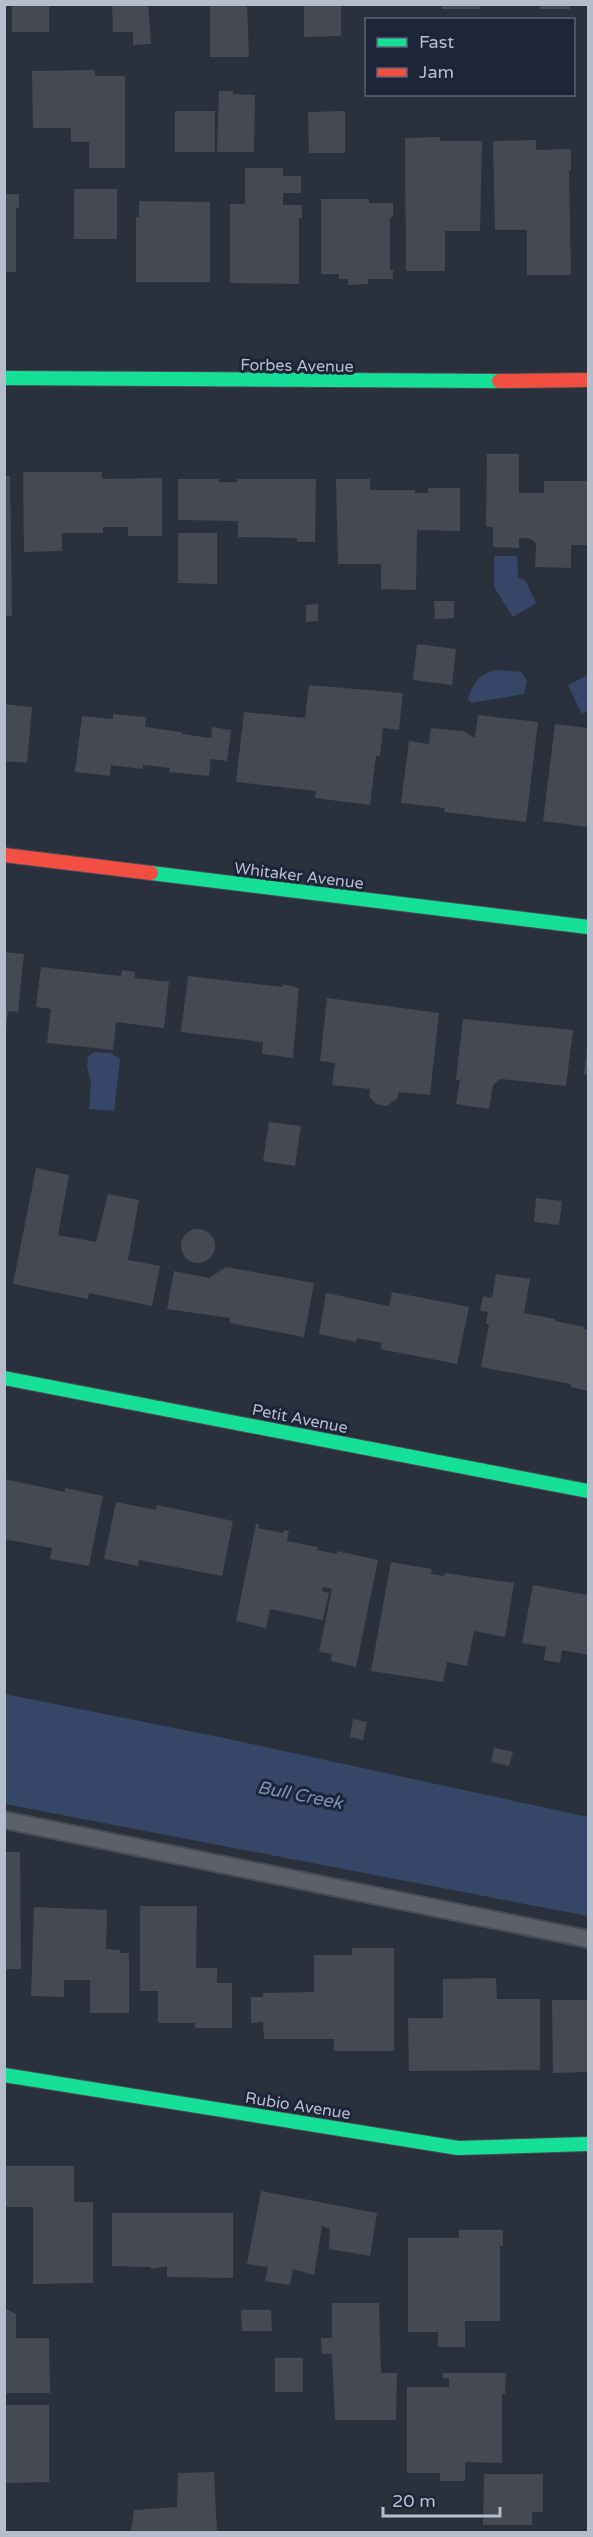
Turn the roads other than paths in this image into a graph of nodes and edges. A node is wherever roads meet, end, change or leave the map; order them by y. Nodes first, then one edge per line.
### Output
1 (4, 378) edge
2 (588, 380) edge
3 (4, 855) edge
4 (588, 927) edge
5 (4, 1378) edge
6 (588, 1491) edge
7 (4, 1820) edge
8 (588, 1939) edge
9 (4, 2075) edge
10 (588, 2144) edge

1 - 2 street, Forbes Avenue
3 - 4 street, Whitaker Avenue
5 - 6 street, Petit Avenue
7 - 8 lane
9 - 10 street, Rubio Avenue

